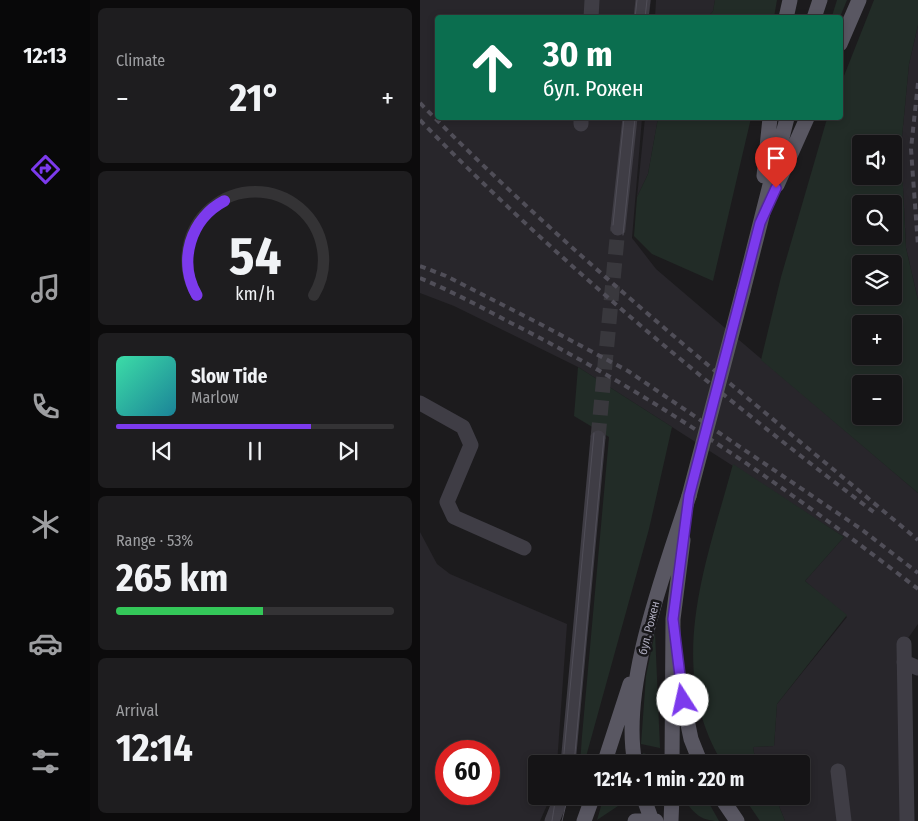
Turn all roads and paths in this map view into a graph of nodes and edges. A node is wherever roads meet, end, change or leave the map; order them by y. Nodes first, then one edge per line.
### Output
1 (592, 0) edge
2 (643, 0) edge
3 (790, 0) edge
4 (820, 0) edge
5 (860, 0) edge
6 (591, 15) edge
7 (641, 15) edge
8 (787, 15) edge
9 (815, 15) edge
10 (843, 37) edge
11 (630, 120) edge
12 (770, 120) edge
13 (786, 120) edge
14 (806, 120) edge
15 (760, 223) junction
16 (618, 228) tunnel mouth
17 (420, 403) edge
18 (598, 438) tunnel mouth
19 (689, 496) junction
20 (524, 548) dead end
21 (648, 630) junction
22 (673, 633) junction
23 (904, 644) dead end
24 (911, 665) edge
25 (569, 755) edge
26 (607, 755) edge
27 (633, 755) edge
28 (672, 755) edge
29 (698, 755) edge
30 (838, 771) dead end
31 (559, 805) edge
32 (590, 805) edge
33 (648, 805) edge
34 (672, 805) edge
35 (726, 805) edge
36 (555, 818) edge
37 (584, 821) edge
38 (635, 821) edge
39 (654, 821) edge
40 (671, 821) edge
41 (737, 821) edge
42 (844, 821) edge
43 (907, 821) edge

1 - 6 lane
2 - 7 lane
3 - 8 main road
4 - 9 main road
5 - 10 main road
11 - 16 lane
12 - 15 main road, бул. Рожен
13 - 15 main road, бул. Рожен
14 - 15 main road, бул. Рожен
15 - 19 main road, бул. Рожен, bridge
17 - 20 lane
18 - 25 lane
19 - 21 main road, бул. Рожен
19 - 22 main road, бул. Рожен
21 - 26 main road
21 - 27 main road, бул. Рожен
22 - 28 main road, бул. Рожен
22 - 29 main road
23 - 24 lane
24 - 43 lane
30 - 42 lane
31 - 36 lane
32 - 37 main road
33 - 39 main road
34 - 40 main road
35 - 41 main road
38 - 39 main road

